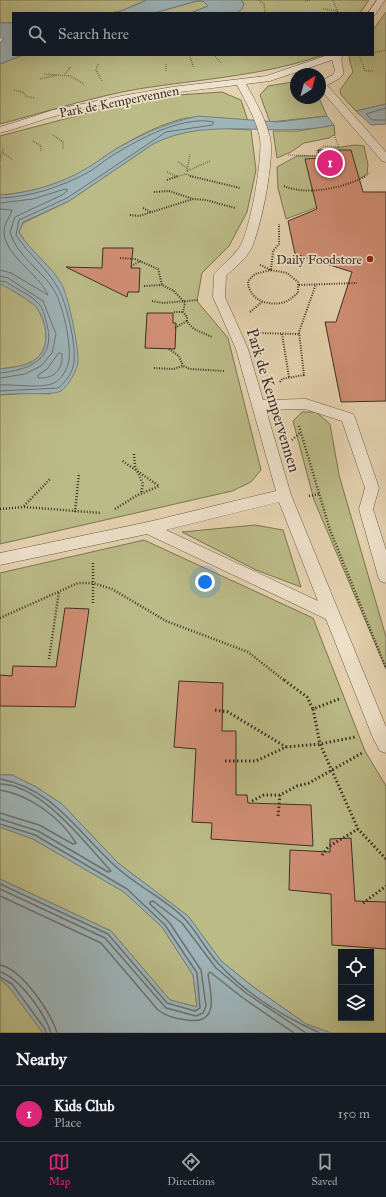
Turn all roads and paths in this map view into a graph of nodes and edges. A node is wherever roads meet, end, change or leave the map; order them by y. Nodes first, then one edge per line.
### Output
1 (259, 0) edge
2 (311, 0) edge
3 (333, 0) edge
4 (381, 0) edge
5 (305, 1) dead end
6 (324, 9) dead end
7 (265, 12) edge
8 (338, 12) edge
9 (373, 12) edge
10 (386, 50) edge
11 (374, 53) edge
12 (336, 56) edge
13 (359, 56) edge
14 (98, 64) dead end
15 (70, 66) dead end
16 (374, 71) dead end
17 (44, 74) dead end
18 (58, 74) junction
19 (65, 74) junction
20 (274, 77) junction
21 (40, 79) dead end
22 (102, 80) dead end
23 (290, 80) edge
24 (326, 82) edge
25 (241, 83) junction
26 (84, 84) dead end
27 (14, 90) dead end
28 (326, 90) edge
29 (36, 98) dead end
30 (332, 128) dead end
31 (0, 130) edge
32 (52, 134) dead end
33 (31, 139) dead end
34 (372, 141) junction
35 (3, 148) dead end
36 (62, 149) dead end
37 (41, 152) dead end
38 (4, 153) junction
39 (265, 153) junction
40 (190, 154) dead end
41 (12, 159) dead end
42 (386, 159) edge
43 (0, 160) edge
44 (210, 160) dead end
45 (178, 162) dead end
46 (187, 169) junction
47 (167, 172) dead end
48 (186, 174) junction
49 (176, 176) junction
50 (167, 180) dead end
51 (278, 184) dead end
52 (154, 192) dead end
53 (260, 193) junction
54 (193, 199) junction
55 (143, 208) dead end
56 (151, 212) junction
57 (130, 216) dead end
58 (255, 216) junction
59 (120, 258) dead end
60 (141, 261) junction
61 (131, 266) dead end
62 (357, 283) dead end
63 (316, 284) junction
64 (162, 285) junction
65 (299, 285) junction
66 (144, 286) dead end
67 (221, 300) junction
68 (152, 301) dead end
69 (182, 301) junction
70 (174, 312) dead end
71 (183, 312) junction
72 (187, 320) junction
73 (175, 328) dead end
74 (236, 334) junction
75 (282, 334) junction
76 (299, 334) junction
77 (169, 349) dead end
78 (184, 366) junction
79 (154, 368) dead end
80 (248, 369) junction
81 (289, 378) junction
82 (293, 404) junction
83 (258, 405) junction
84 (134, 454) dead end
85 (121, 460) dead end
86 (138, 472) junction
87 (79, 473) dead end
88 (50, 479) dead end
89 (141, 494) junction
90 (284, 495) junction
91 (24, 507) junction
92 (0, 509) edge
93 (112, 510) dead end
94 (75, 512) junction
95 (103, 513) dead end
96 (148, 528) junction
97 (0, 559) edge
98 (386, 576) edge
99 (93, 583) junction
100 (59, 590) junction
101 (92, 604) dead end
102 (333, 615) junction
103 (0, 618) edge
104 (49, 659) dead end
105 (386, 668) edge
106 (362, 689) junction
107 (313, 709) junction
108 (215, 710) dead end
109 (383, 739) edge
110 (320, 744) junction
111 (286, 748) junction
112 (225, 762) dead end
113 (331, 771) junction
114 (280, 795) junction
115 (252, 801) dead end
116 (278, 816) dead end
117 (358, 830) junction
118 (322, 856) dead end
119 (386, 859) edge
120 (386, 886) edge
121 (364, 903) dead end

1 - 7 path
2 - 5 path
3 - 8 path
4 - 9 lane
6 - 8 path
10 - 11 path
12 - 20 lane, Park de Kempervennen
12 - 24 lane, Park de Kempervennen
13 - 16 path
14 - 22 path
15 - 19 path
17 - 18 path
18 - 19 path
18 - 21 path
19 - 26 path
20 - 23 lane, Park de Kempervennen
20 - 25 lane, Park de Kempervennen
25 - 31 lane, Park de Kempervennen
25 - 39 lane, Park de Kempervennen
27 - 29 path
28 - 34 lane, Park de Kempervennen
30 - 39 path
32 - 36 path
33 - 37 path
34 - 42 lane, Park de Kempervennen
34 - 51 path
35 - 38 path
38 - 41 path
38 - 43 path
39 - 53 lane, Park de Kempervennen
40 - 46 path
44 - 46 path
45 - 46 path
46 - 48 path
47 - 49 path
48 - 49 path
48 - 53 path
49 - 50 path
52 - 54 path
53 - 58 lane, Park de Kempervennen
54 - 56 path
54 - 58 path
55 - 56 path
56 - 57 path
58 - 67 lane, Park de Kempervennen
59 - 60 path
60 - 61 path
60 - 64 path
62 - 63 path
63 - 65 path
63 - 76 path
64 - 66 path
64 - 69 path
65 - 65 path
67 - 69 path
67 - 74 lane, Park de Kempervennen
68 - 69 path
69 - 71 path
70 - 71 path
71 - 72 path
72 - 73 path
72 - 74 path
74 - 75 path
74 - 80 lane, Park de Kempervennen
75 - 76 path
75 - 81 path
76 - 81 path
77 - 78 path
78 - 79 path
78 - 80 path
80 - 83 lane, Park de Kempervennen
81 - 83 path
82 - 83 lane
82 - 98 lane
82 - 105 path
83 - 90 lane, Park de Kempervennen
84 - 86 path
85 - 86 path
86 - 89 path
86 - 89 path
87 - 94 path
88 - 91 path
89 - 93 path
90 - 96 lane, Park de Kempervennen
90 - 102 lane, Park de Kempervennen
91 - 92 path
91 - 94 path
94 - 95 path
96 - 97 lane, Park de Kempervennen
96 - 102 lane
99 - 100 path
99 - 101 path
99 - 107 path
100 - 103 path
100 - 104 path
102 - 106 lane, Park de Kempervennen
106 - 107 path
106 - 109 lane, Park de Kempervennen
107 - 110 path
108 - 111 path
109 - 110 path
109 - 113 path
110 - 111 path
110 - 113 path
111 - 112 path
113 - 114 path
113 - 117 path
114 - 115 path
114 - 116 path
117 - 118 path
117 - 119 path
120 - 121 path

